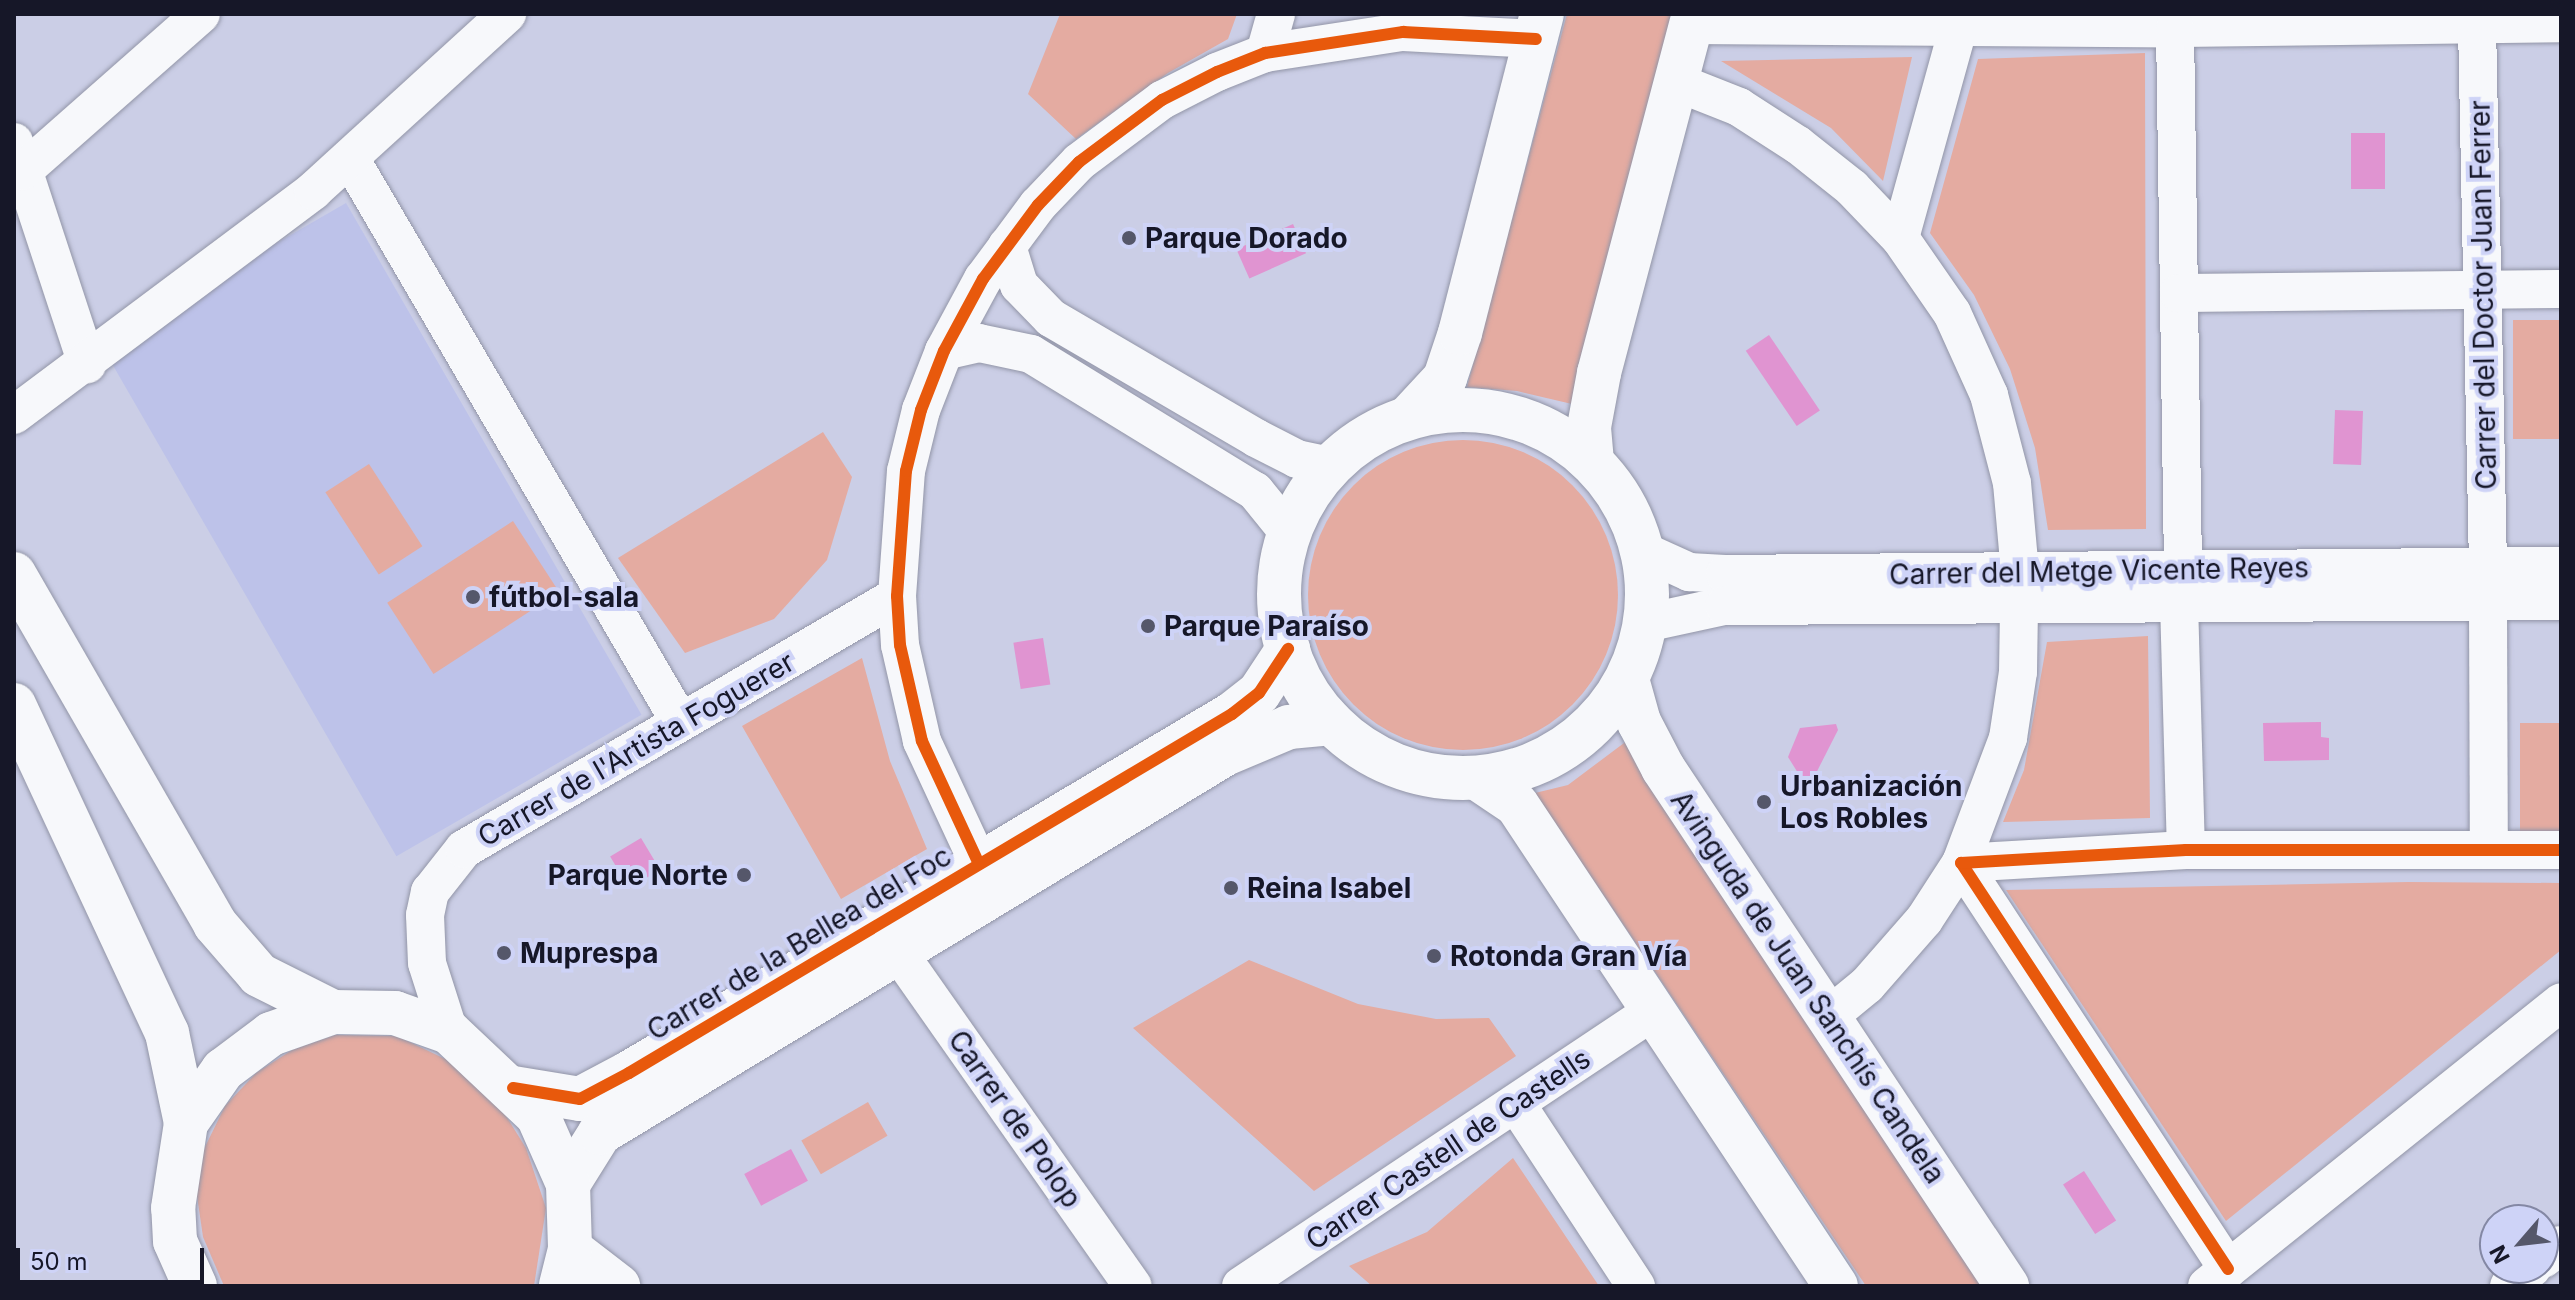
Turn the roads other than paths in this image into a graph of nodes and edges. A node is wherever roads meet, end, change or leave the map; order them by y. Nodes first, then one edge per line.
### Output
1 (201, 14) edge
2 (507, 14) edge
3 (1276, 14) edge
4 (1693, 20) edge
5 (1960, 21) edge
6 (2561, 23) edge
7 (2477, 24) junction
8 (1539, 27) edge
9 (2175, 28) junction
10 (1265, 53) junction
11 (1676, 82) junction
12 (18, 157) edge
13 (351, 160) junction
14 (1900, 238) junction
15 (1007, 246) junction
16 (2561, 289) edge
17 (2485, 290) junction
18 (2179, 293) junction
19 (944, 351) junction
20 (87, 364) junction
21 (14, 415) edge
22 (1409, 417) junction
23 (1592, 462) junction
24 (1330, 466) junction
25 (1289, 533) junction
26 (1643, 551) junction
27 (2561, 566) edge
28 (14, 574) edge
29 (2488, 585) junction
30 (2181, 586) junction
31 (2020, 589) junction
32 (897, 596) junction
33 (2561, 601) edge
34 (1646, 623) junction
35 (1288, 649) junction
36 (1627, 679) junction
37 (14, 705) edge
38 (680, 722) junction
39 (1332, 723) junction
40 (1477, 778) junction
41 (2186, 850) junction
42 (2489, 850) junction
43 (2561, 850) edge
44 (1961, 863) junction
45 (979, 864) junction
46 (898, 952) junction
47 (1653, 1011) junction
48 (333, 1012) junction
49 (1828, 1017) junction
50 (2557, 1018) edge
51 (449, 1032) junction
52 (513, 1088) junction
53 (1517, 1105) junction
54 (186, 1123) junction
55 (568, 1184) junction
56 (565, 1268) edge
57 (2218, 1278) edge
58 (193, 1285) edge
59 (618, 1286) edge
60 (1133, 1286) edge
61 (1241, 1286) edge
62 (1636, 1286) edge
63 (1836, 1286) edge
64 (2007, 1286) edge

1 - 12 street
2 - 13 street
3 - 10 street
4 - 5 street
4 - 11 main road
5 - 9 street
5 - 14 street
6 - 7 street
7 - 9 street
7 - 17 street, Carrer del Doctor Juan Ferrer
8 - 10 street
8 - 22 main road
9 - 18 street
10 - 15 street
11 - 14 street
11 - 23 main road
12 - 20 street
13 - 20 street
13 - 38 street
14 - 31 street
15 - 19 street
15 - 24 street
16 - 17 street
17 - 18 street
17 - 29 street, Carrer del Doctor Juan Ferrer
18 - 30 street
19 - 25 street
19 - 32 street
20 - 21 street
22 - 23 main road
22 - 24 main road
23 - 26 main road
24 - 25 main road
25 - 35 main road
26 - 31 street, Carrer del Metge Vicente Reyes
26 - 34 main road
27 - 29 street, Carrer del Metge Vicente Reyes
28 - 48 main road
29 - 30 street, Carrer del Metge Vicente Reyes
29 - 33 street, Carrer del Metge Vicente Reyes
29 - 42 street, Carrer del Doctor Juan Ferrer
30 - 31 street, Carrer del Metge Vicente Reyes
30 - 41 street
31 - 34 street, Carrer del Metge Vicente Reyes
31 - 44 street
32 - 38 street, Carrer de l'Artista Foguerer
32 - 45 street
34 - 36 main road
35 - 39 main road
35 - 45 main road, Carrer de la Bellea del Foc
36 - 40 main road
36 - 49 main road, Avinguda de Juan Sanchís Candela
37 - 54 main road
38 - 51 street, Carrer de l'Artista Foguerer
39 - 40 main road
39 - 46 main road, Carrer de la Bellea del Foc
40 - 47 main road
41 - 42 street
41 - 44 street
42 - 43 street
44 - 49 street
44 - 57 street
45 - 52 main road, Carrer de la Bellea del Foc
46 - 55 main road, Carrer de la Bellea del Foc
46 - 60 street, Carrer de Polop
47 - 53 street, Carrer Castell de Castells
47 - 63 main road
48 - 51 main road
48 - 54 main road
49 - 64 main road, Avinguda de Juan Sanchís Candela
50 - 57 street
51 - 52 main road
52 - 55 main road
53 - 61 street, Carrer Castell de Castells
53 - 62 street
54 - 58 main road
55 - 56 main road
56 - 59 main road

